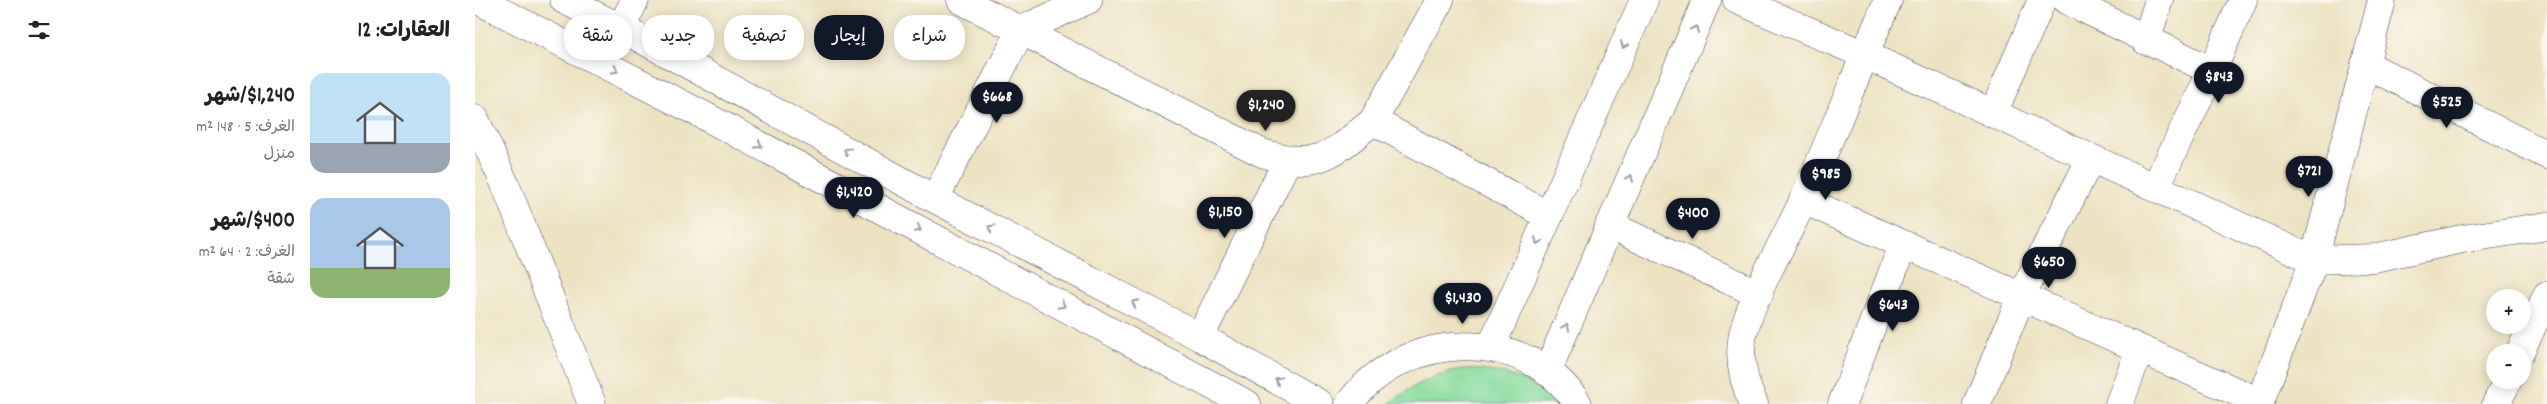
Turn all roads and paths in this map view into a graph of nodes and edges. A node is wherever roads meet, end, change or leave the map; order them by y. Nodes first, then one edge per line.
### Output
1 (478, 0) edge
2 (564, 0) edge
3 (635, 0) edge
4 (961, 0) edge
5 (1087, 0) edge
6 (1440, 0) edge
7 (1644, 0) edge
8 (1707, 0) edge
9 (1737, 0) edge
10 (1888, 0) edge
11 (2042, 0) edge
12 (2066, 0) edge
13 (2159, 0) edge
14 (2243, 0) edge
15 (2382, 0) edge
16 (595, 15) edge
17 (628, 15) edge
18 (1021, 30) junction
19 (632, 34) edge
20 (2146, 41) junction
21 (1865, 56) junction
22 (2365, 64) junction
23 (2212, 71) junction
24 (1993, 114) junction
25 (475, 120) edge
26 (1373, 121) junction
27 (2547, 156) edge
28 (2090, 160) junction
29 (1287, 161) junction
30 (2155, 188) junction
31 (935, 199) junction
32 (1803, 200) junction
33 (1549, 216) junction
34 (1609, 225) junction
35 (2547, 226) edge
36 (1903, 245) junction
37 (2314, 260) junction
38 (1759, 294) junction
39 (2547, 294) edge
40 (2022, 295) junction
41 (1200, 337) junction
42 (2524, 344) edge
43 (1491, 347) junction
44 (2139, 350) junction
45 (1547, 372) junction
46 (2504, 389) edge
47 (2260, 403) edge
48 (592, 404) edge
49 (1247, 404) edge
50 (1320, 404) edge
51 (1349, 404) edge
52 (1578, 404) edge
53 (1754, 404) edge
54 (1842, 404) edge
55 (1977, 404) edge
56 (2119, 404) edge
57 (2496, 404) edge

1 -> 49 street
2 - 16 street
3 - 17 street
4 - 18 street
5 - 18 street
6 - 26 street
7 -> 33 street
34 -> 8 street
9 - 21 street
10 - 21 street
11 - 24 street
12 - 20 street
13 - 20 street
14 - 23 street
15 - 22 street
18 - 29 street
18 - 31 street
31 -> 19 street
20 - 23 street
21 - 24 street
21 - 32 street
22 - 27 street
22 - 37 street
23 - 30 street
24 - 28 street
25 - 48 street
26 - 29 street
26 - 33 street
28 - 30 street
28 - 40 street
29 - 41 street
30 - 37 street
41 -> 31 street
32 - 36 street
32 - 38 street
33 -> 43 street
34 - 38 street
45 -> 34 street
35 - 37 street
36 - 40 street
36 - 54 street
37 - 47 street
38 - 53 street
39 - 42 street
40 - 44 street
40 - 55 street
50 -> 41 street
43 - 45 street
43 - 51 street
44 - 47 street
44 - 56 street
45 - 52 street
46 - 57 street

